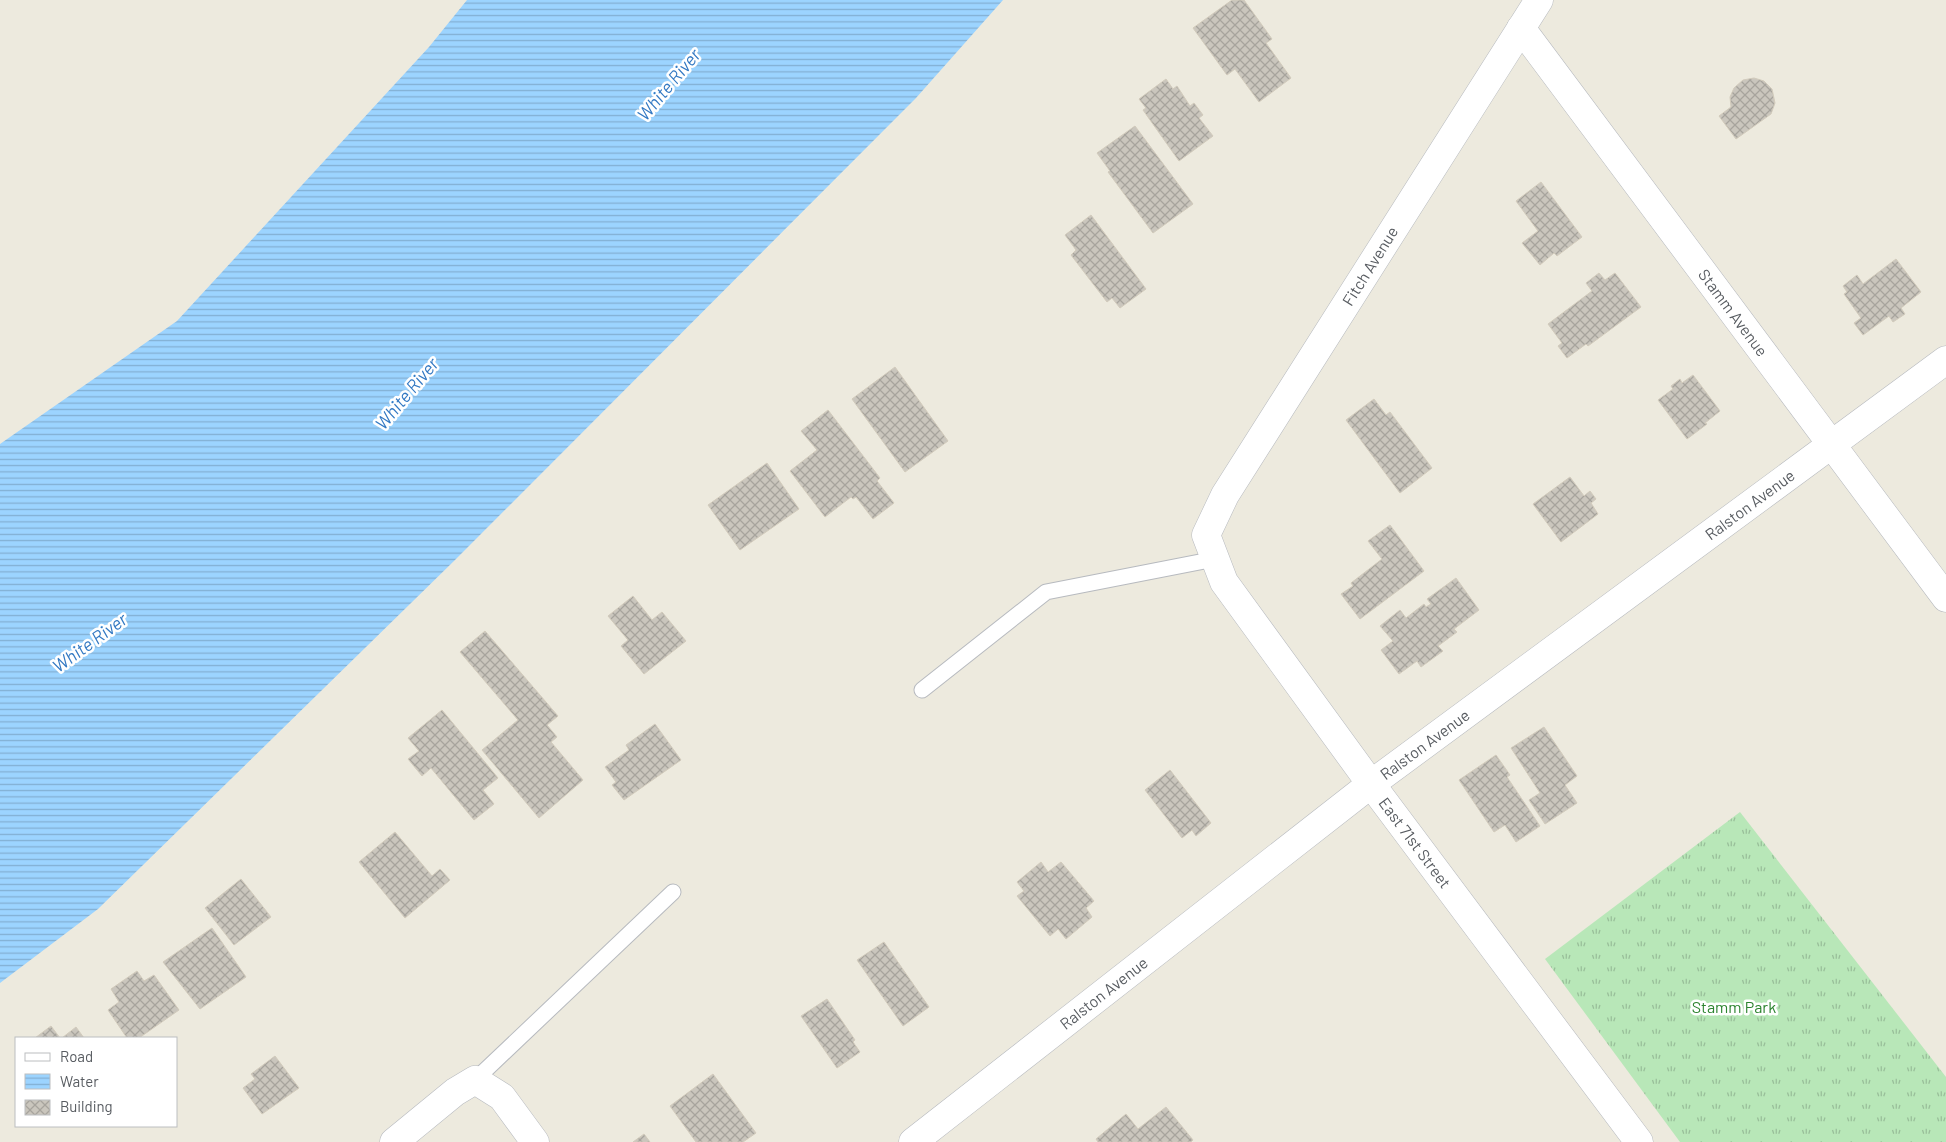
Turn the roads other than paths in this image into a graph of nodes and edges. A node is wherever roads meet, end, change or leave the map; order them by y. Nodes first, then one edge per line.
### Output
1 (1539, 0) edge
2 (1521, 28) junction
3 (1946, 360) edge
4 (1831, 444) junction
5 (1211, 547) junction
6 (1946, 598) edge
7 (922, 690) dead end
8 (1371, 784) junction
9 (673, 892) dead end
10 (475, 1080) junction
11 (394, 1142) edge
12 (535, 1142) edge
13 (914, 1142) edge
14 (1639, 1142) edge

1 - 2 street, Fitch Avenue
2 - 4 street, Stamm Avenue
2 - 5 street, Fitch Avenue
3 - 4 street, Ralston Avenue
4 - 6 street, Stamm Avenue
4 - 8 street, Ralston Avenue
5 - 7 lane
5 - 8 street, East 71st Street
8 - 13 street, Ralston Avenue
8 - 14 street, East 71st Street
9 - 10 lane
10 - 11 street
10 - 12 street

